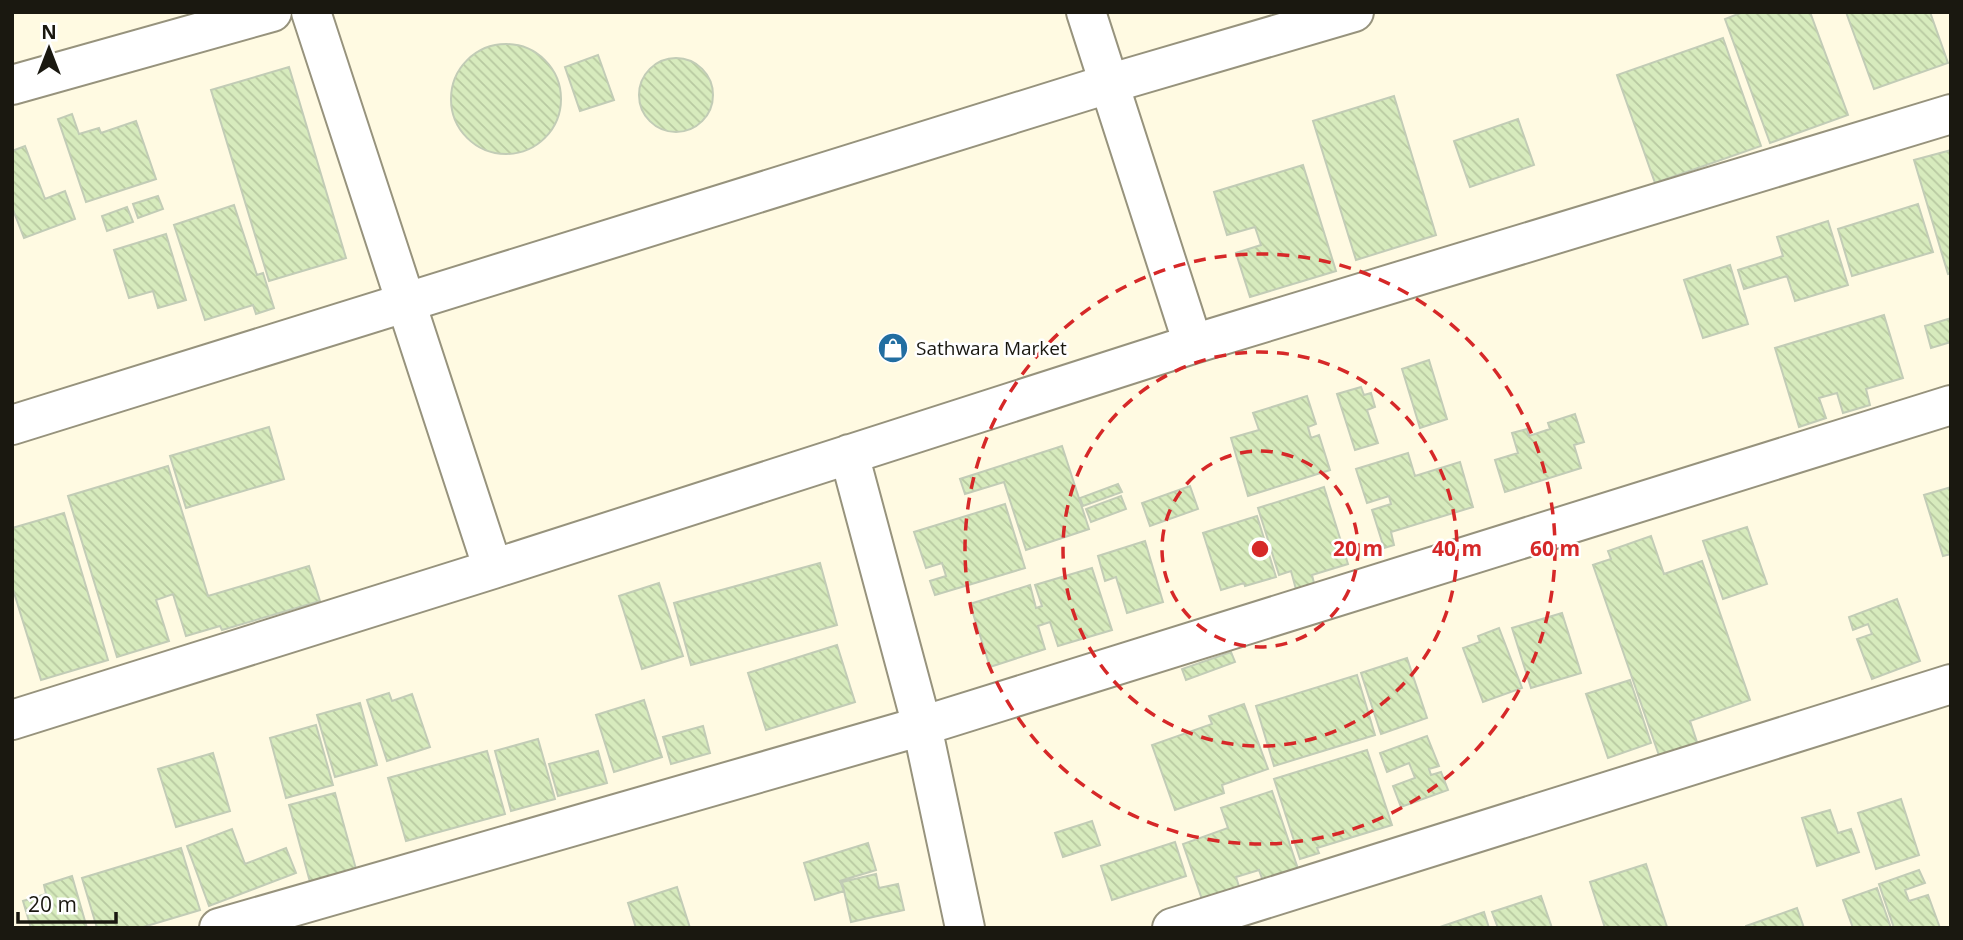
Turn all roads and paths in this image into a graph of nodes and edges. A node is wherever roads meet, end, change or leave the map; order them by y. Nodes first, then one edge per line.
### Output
1 (272, 12) edge
2 (311, 12) edge
3 (1086, 12) edge
4 (1354, 12) edge
5 (1108, 84) junction
6 (12, 85) edge
7 (1951, 114) edge
8 (404, 303) junction
9 (1193, 344) junction
10 (1951, 405) edge
11 (12, 425) edge
12 (849, 454) junction
13 (493, 569) junction
14 (1951, 684) edge
15 (12, 720) edge
16 (922, 726) junction
17 (219, 928) edge
18 (965, 928) edge
19 (1172, 928) edge

1 - 6 street
2 - 8 street
3 - 5 street
4 - 5 street
5 - 8 street
5 - 9 street
7 - 9 street
8 - 11 street
8 - 13 street
9 - 12 street
10 - 16 street
12 - 13 street
12 - 16 street
13 - 15 street
14 - 19 street
16 - 17 street
16 - 18 street

